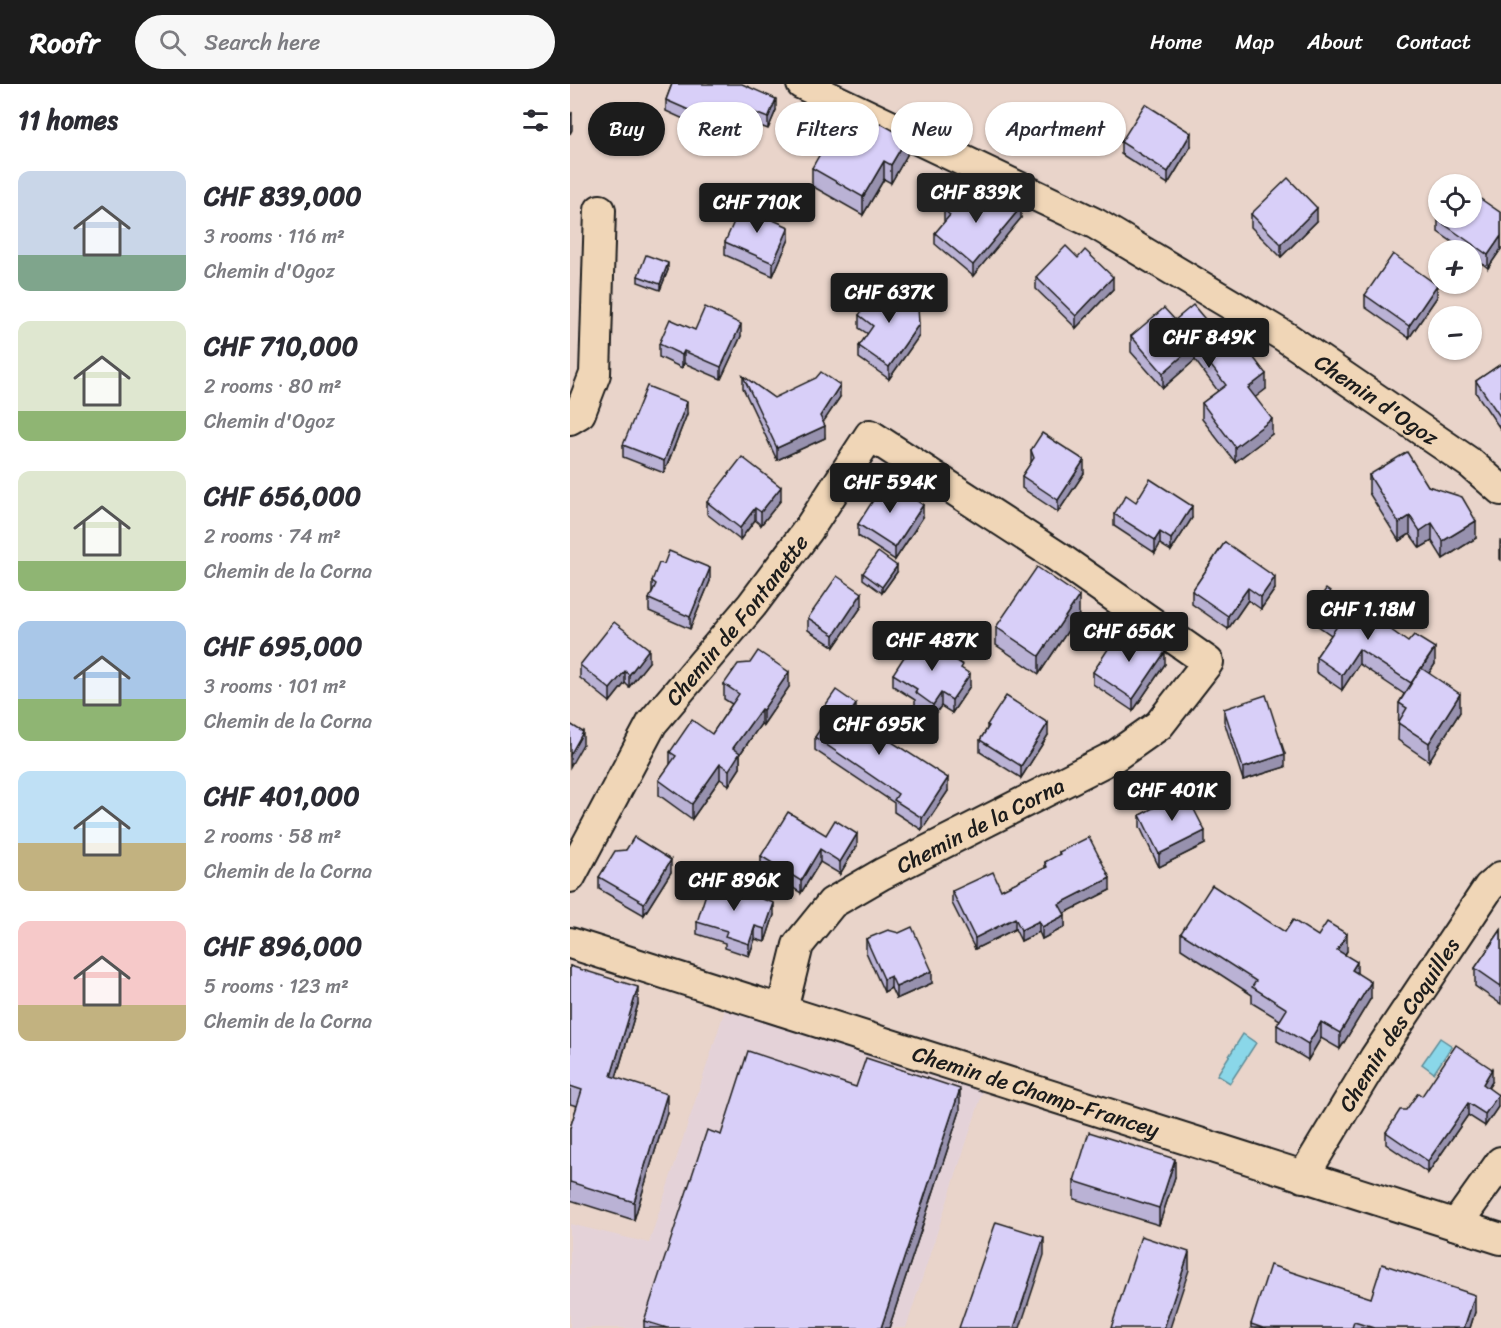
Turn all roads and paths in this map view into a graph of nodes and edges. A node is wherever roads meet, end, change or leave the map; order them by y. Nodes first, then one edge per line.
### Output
1 (802, 84) edge
2 (600, 210) dead end
3 (570, 419) edge
4 (1501, 490) edge
5 (1058, 557) joint
6 (1501, 877) edge
7 (570, 878) edge
8 (570, 943) edge
9 (782, 1010) junction
10 (1501, 1162) edge
11 (1303, 1177) junction
12 (1456, 1225) junction
13 (1501, 1239) edge

1 - 4 street, Chemin d'Ogoz
2 - 3 street
5 - 7 street, Chemin de Fontanette
5 - 9 street, Chemin de la Corna
6 - 11 street, Chemin des Coquilles
8 - 9 street, Chemin de Champ-Francey
9 - 11 street, Chemin de Champ-Francey
10 - 12 street
11 - 12 street, Chemin de Champ-Francey
12 - 13 street, Chemin de Champ-Francey

